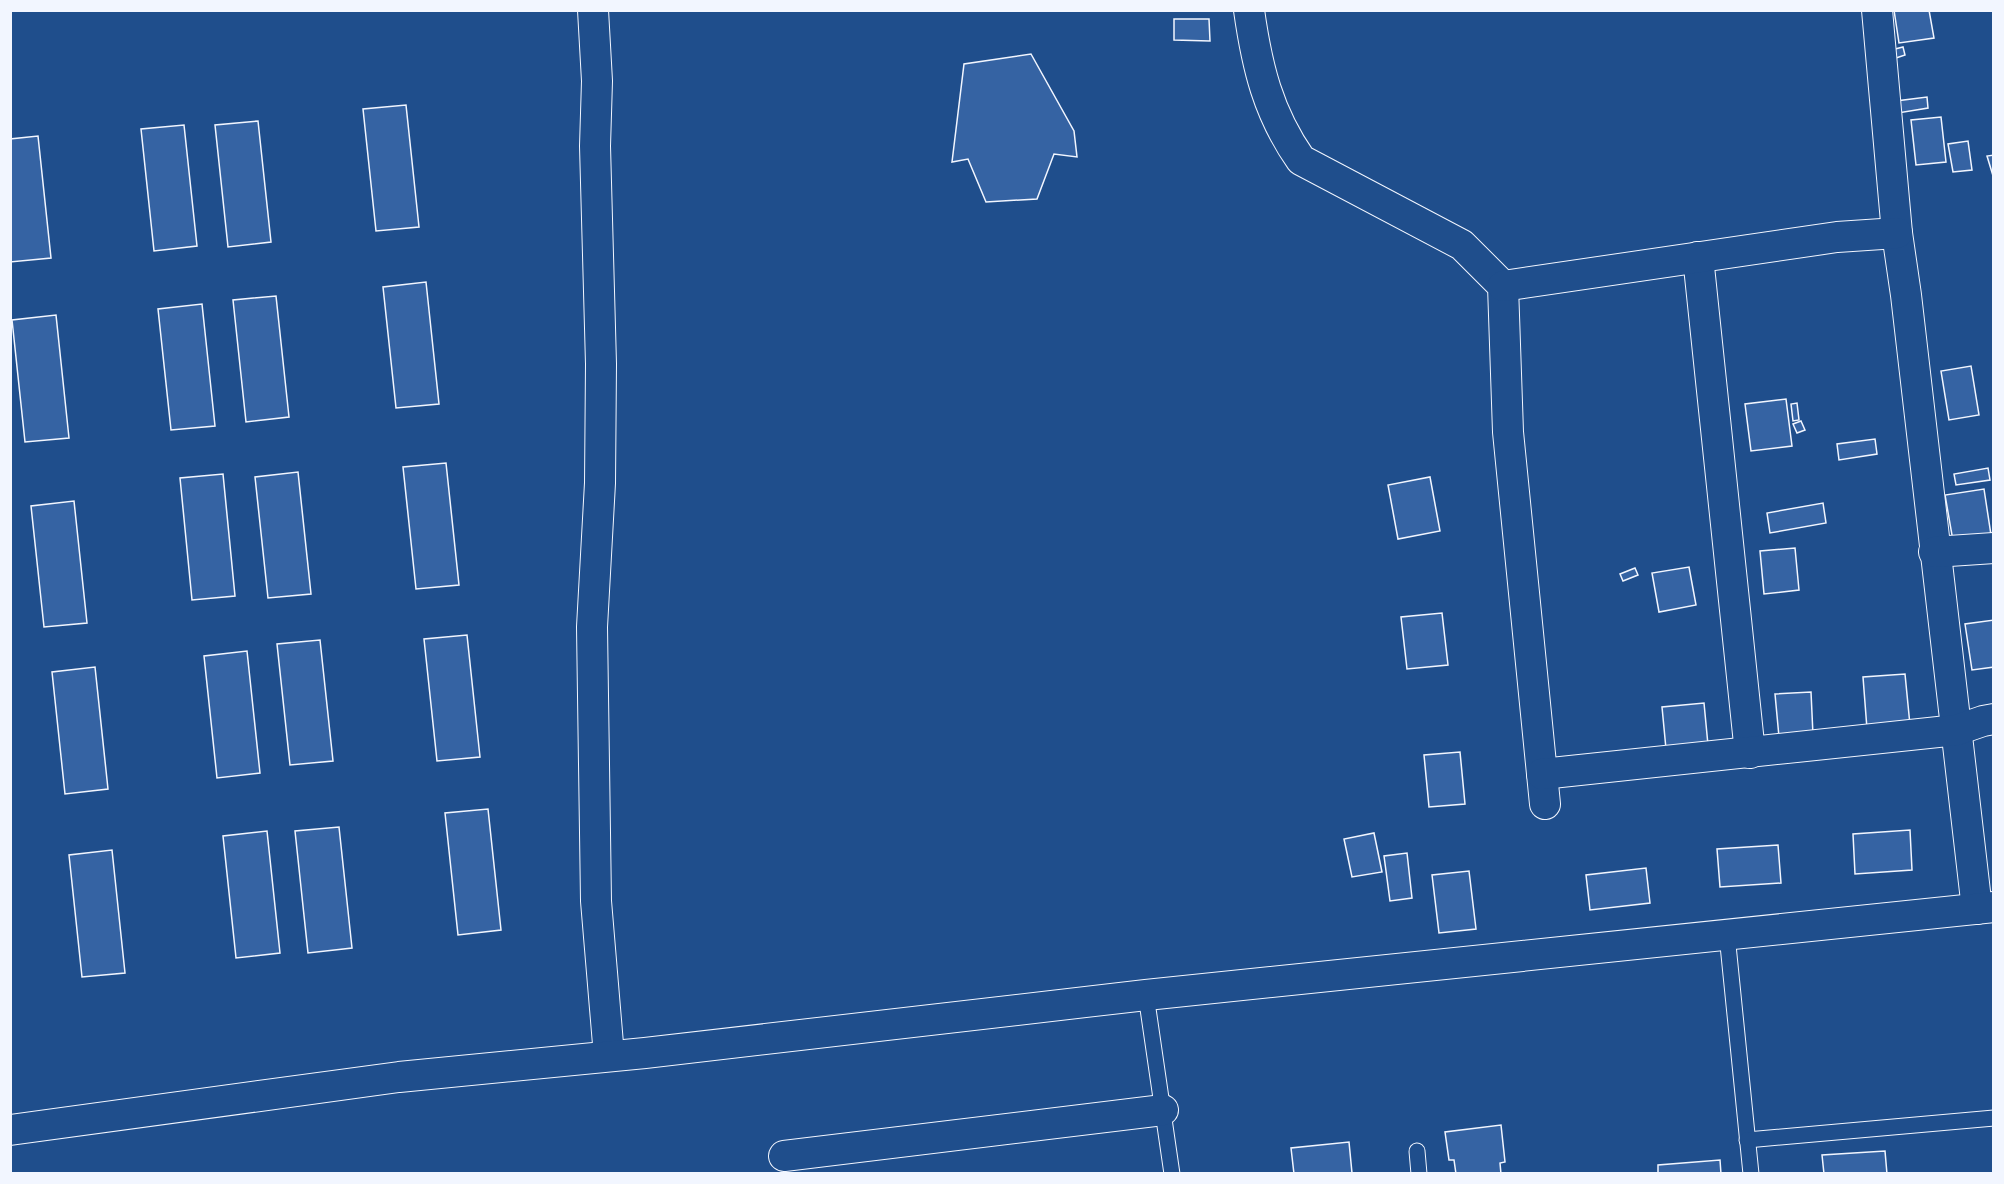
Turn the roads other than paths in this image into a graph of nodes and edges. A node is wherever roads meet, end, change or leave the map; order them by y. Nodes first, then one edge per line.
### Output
1 (593, 10) edge
2 (1249, 10) edge
3 (1877, 10) edge
4 (1897, 232) junction
5 (1698, 257) junction
6 (1503, 286) junction
7 (1994, 548) edge
8 (1934, 552) junction
9 (1994, 719) edge
10 (1957, 730) junction
11 (1750, 753) junction
12 (1542, 774) junction
13 (1545, 804) dead end
14 (1985, 908) edge
15 (1727, 935) junction
16 (1146, 995) junction
17 (609, 1056) junction
18 (1163, 1110) junction
19 (1994, 1118) edge
20 (10, 1130) edge
21 (1747, 1140) junction
22 (1417, 1151) dead end
23 (784, 1156) dead end
24 (1172, 1173) edge
25 (1419, 1173) edge
26 (1751, 1173) edge

1 - 17 street
2 - 6 street
3 - 4 street
4 - 5 street
4 - 8 street
5 - 6 street
5 - 11 street
6 - 12 street
7 - 8 street
8 - 10 street
9 - 10 street
10 - 11 street
10 - 14 street
11 - 12 street
12 - 13 street
14 - 15 street
15 - 16 street
15 - 21 lane
16 - 17 street
16 - 18 lane
17 - 20 street
18 - 23 street
18 - 24 lane
19 - 21 lane
21 - 26 lane
22 - 25 lane

